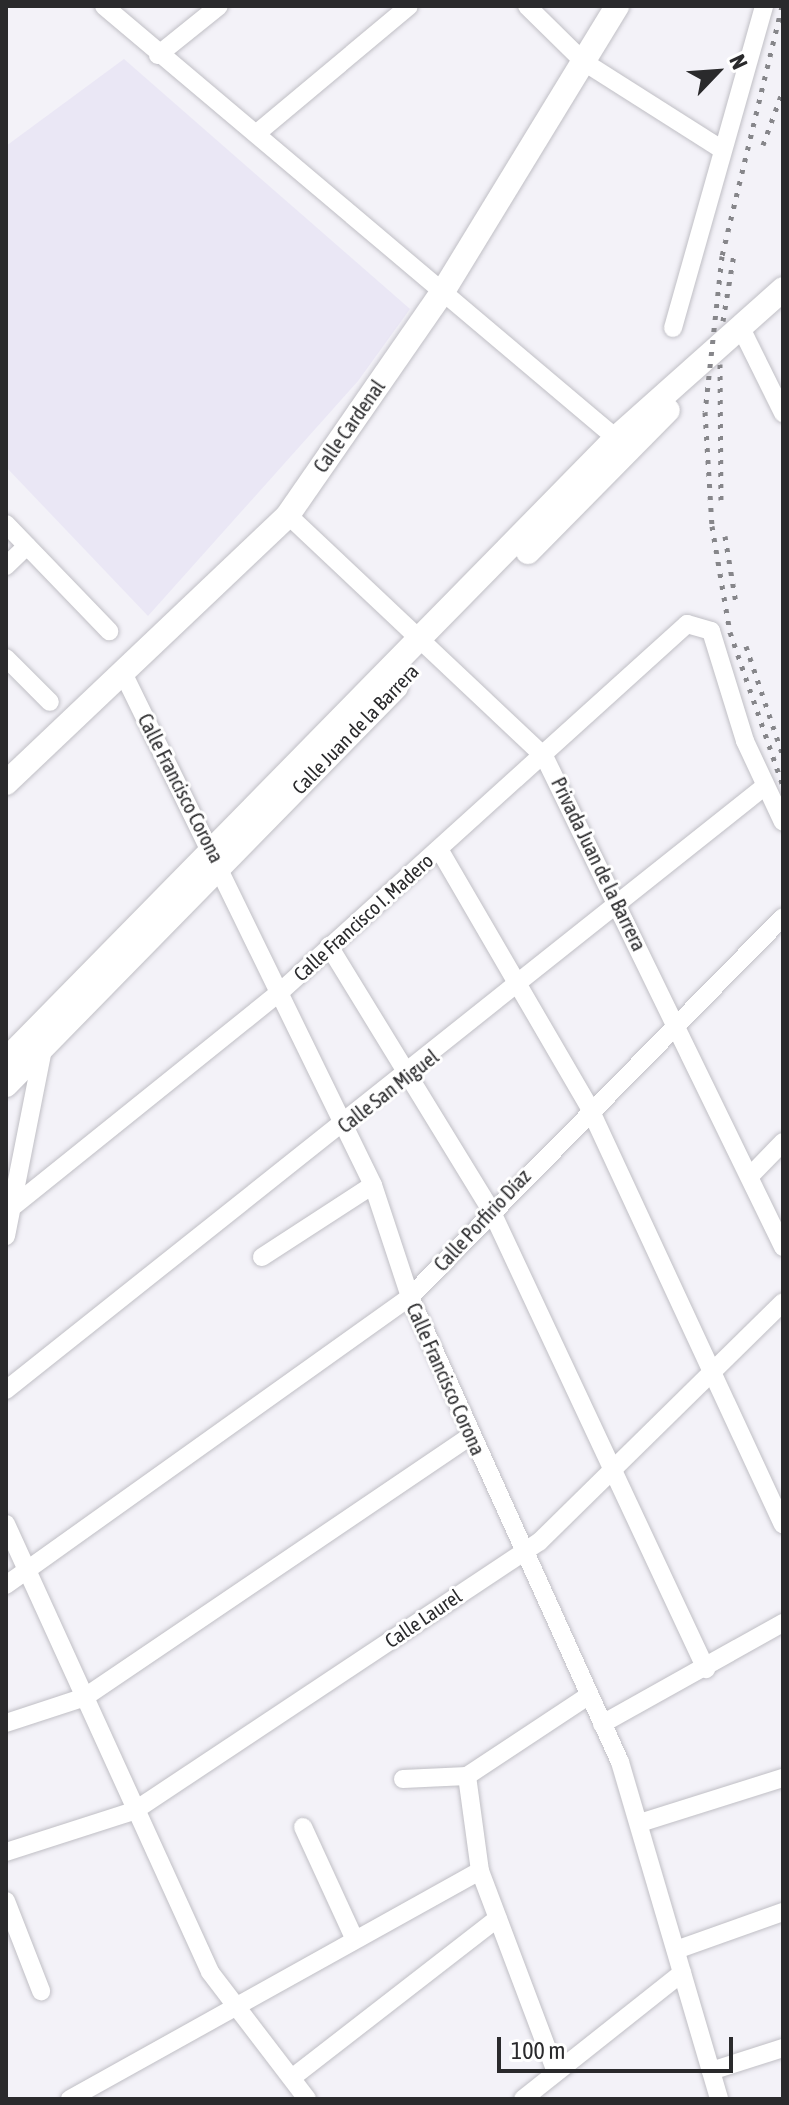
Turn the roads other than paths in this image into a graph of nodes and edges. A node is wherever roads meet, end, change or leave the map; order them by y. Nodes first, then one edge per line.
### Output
1 (104, 6) edge
2 (219, 6) edge
3 (409, 6) edge
4 (527, 6) edge
5 (617, 6) edge
6 (764, 6) edge
7 (158, 55) junction
8 (584, 62) junction
9 (256, 134) junction
10 (721, 149) junction
11 (783, 289) edge
12 (442, 293) junction
13 (673, 328) dead end
14 (742, 330) junction
15 (697, 369) junction
16 (783, 413) edge
17 (616, 438) junction
18 (288, 515) junction
19 (6, 524) edge
20 (27, 546) junction
21 (6, 566) edge
22 (109, 631) dead end
23 (428, 642) junction
24 (6, 658) edge
25 (125, 677) junction
26 (50, 702) dead end
27 (544, 756) junction
28 (6, 783) edge
29 (765, 786) junction
30 (783, 822) edge
31 (439, 849) junction
32 (216, 859) junction
33 (616, 902) junction
34 (783, 917) edge
35 (329, 946) junction
36 (518, 988) junction
37 (279, 993) junction
38 (678, 1025) junction
39 (40, 1038) junction
40 (6, 1060) edge
41 (408, 1075) junction
42 (6, 1085) edge
43 (589, 1107) junction
44 (345, 1124) junction
45 (783, 1142) edge
46 (753, 1173) junction
47 (373, 1185) junction
48 (15, 1205) junction
49 (491, 1210) junction
50 (6, 1236) edge
51 (783, 1247) edge
52 (262, 1257) dead end
53 (410, 1297) junction
54 (783, 1302) edge
55 (714, 1375) junction
56 (6, 1390) edge
57 (471, 1436) junction
58 (614, 1464) junction
59 (6, 1524) edge
60 (783, 1524) edge
61 (520, 1553) junction
62 (30, 1569) junction
63 (6, 1585) edge
64 (783, 1623) edge
65 (706, 1669) junction
66 (588, 1696) junction
67 (85, 1697) junction
68 (6, 1723) edge
69 (602, 1724) junction
70 (467, 1776) junction
71 (783, 1778) edge
72 (403, 1779) dead end
73 (134, 1811) junction
74 (640, 1823) junction
75 (303, 1827) dead end
76 (6, 1852) edge
77 (480, 1871) junction
78 (6, 1901) edge
79 (783, 1912) edge
80 (498, 1918) junction
81 (354, 1938) junction
82 (676, 1950) junction
83 (682, 1973) junction
84 (41, 1991) dead end
85 (230, 2004) junction
86 (783, 2048) edge
87 (711, 2071) junction
88 (556, 2072) junction
89 (293, 2077) junction
90 (716, 2098) edge
91 (70, 2099) edge
92 (307, 2099) edge
93 (523, 2099) edge

1 - 7 street
2 - 7 street
3 - 9 street
4 - 8 street
5 - 8 main road, Calle Cardenal
6 - 10 street
7 - 9 street
8 - 10 street
8 - 12 main road, Calle Cardenal
9 - 12 street
10 - 13 street
11 - 14 main road, Calle Juan de la Barrera
12 - 17 street
12 - 18 main road, Calle Cardenal
14 - 15 main road, Calle Juan de la Barrera
14 - 16 street
15 - 17 main road, Calle Juan de la Barrera
15 - 23 main road, Calle Juan de la Barrera
17 - 23 main road, Calle Juan de la Barrera
18 - 23 street, Privada Juan de la Barrera
18 - 25 main road, Calle Cardenal
19 - 20 street
20 - 21 street
20 - 22 street
23 - 27 street, Privada Juan de la Barrera
23 - 32 main road, Calle Juan de la Barrera
24 - 26 street
25 - 28 main road, Calle Cardenal
25 - 32 street, Calle Francisco Corona
27 - 29 street, Calle Francisco I. Madero
27 - 31 street, Calle Francisco I. Madero
27 - 33 street, Privada Juan de la Barrera
29 - 30 street
29 - 33 street, Calle San Miguel
31 - 35 street, Calle Francisco I. Madero
31 - 36 street
32 - 37 street, Calle Francisco Corona
32 - 39 main road, Calle Juan de la Barrera
33 - 36 street, Calle San Miguel
33 - 38 street, Privada Juan de la Barrera
34 - 38 street, Calle Porfirio Díaz
35 - 37 street, Calle Francisco I. Madero
35 - 41 street
36 - 41 street, Calle San Miguel
36 - 43 street
37 - 44 street, Calle Francisco Corona
37 - 48 street, Calle Francisco I. Madero
38 - 43 street, Calle Porfirio Díaz
38 - 46 street, Privada Juan de la Barrera
39 - 40 main road, Calle Juan de la Barrera
39 - 42 main road, Calle Juan de la Barrera
39 - 48 street
41 - 44 street, Calle San Miguel
41 - 49 street
43 - 49 street, Calle Porfirio Díaz
43 - 55 street
44 - 47 street, Calle Francisco Corona
44 - 56 street, Calle San Miguel
45 - 46 street
46 - 51 street, Privada Juan de la Barrera
47 - 52 street
47 - 53 street, Calle Francisco Corona
48 - 50 street
49 - 53 street, Calle Porfirio Díaz
49 - 58 street
53 - 57 street, Calle Francisco Corona
53 - 62 street, Calle Porfirio Díaz
54 - 55 street, Calle Laurel
55 - 58 street, Calle Laurel
55 - 60 street
57 - 61 street, Calle Francisco Corona
57 - 67 street
58 - 61 street, Calle Laurel
58 - 65 street
59 - 62 street
61 - 66 street, Calle Francisco Corona
61 - 73 street, Calle Laurel
62 - 63 street, Calle Porfirio Díaz
62 - 67 street
64 - 65 street
65 - 69 street
66 - 69 street, Calle Francisco Corona
66 - 70 street
67 - 68 street
67 - 73 street
69 - 74 street, Calle Francisco Corona
70 - 72 street
70 - 77 street
71 - 74 street
73 - 76 street, Calle Laurel
73 - 85 street
74 - 82 street, Calle Francisco Corona
75 - 81 street
77 - 80 street
77 - 81 street
78 - 84 street
79 - 82 street
80 - 88 street
80 - 89 street
81 - 85 street
82 - 83 street, Calle Francisco Corona
83 - 87 street, Calle Francisco Corona
83 - 88 street
85 - 89 street
85 - 91 street
86 - 87 street
87 - 90 street, Calle Francisco Corona
88 - 93 street
89 - 92 street

